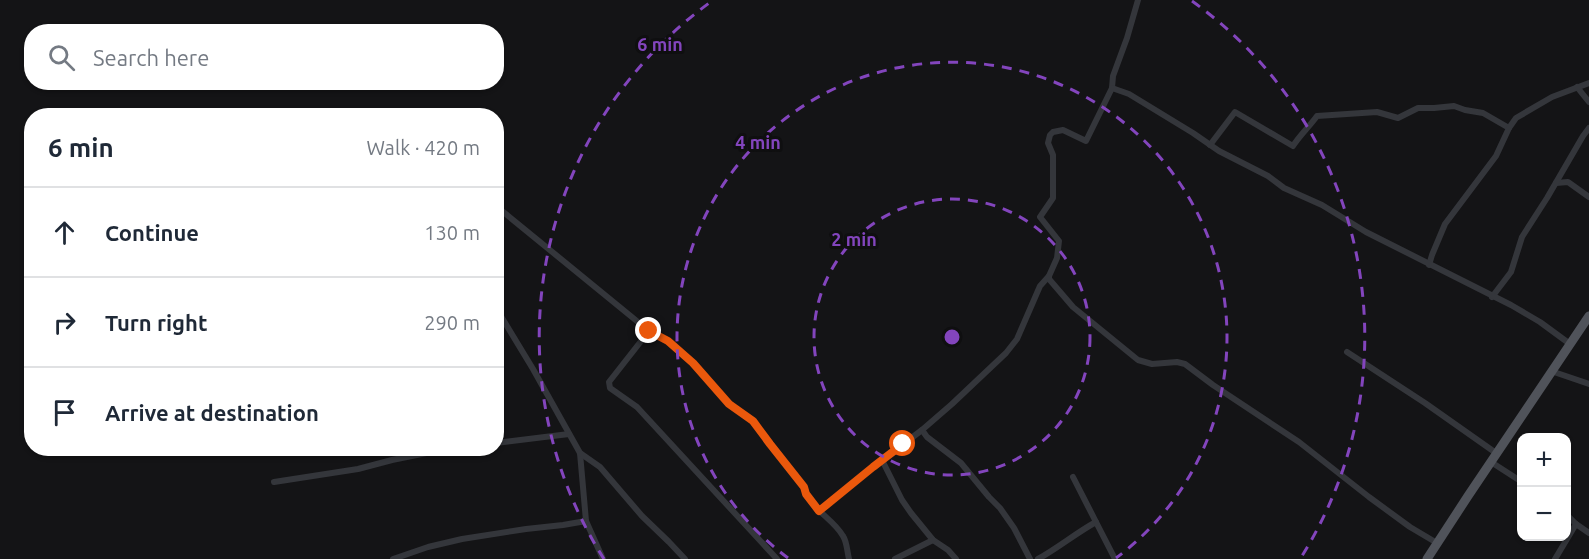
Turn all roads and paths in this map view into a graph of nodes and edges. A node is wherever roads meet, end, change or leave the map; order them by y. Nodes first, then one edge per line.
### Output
1 (1138, 0) edge
2 (1589, 82) edge
3 (1577, 87) junction
4 (1112, 88) junction
5 (1589, 102) edge
6 (1509, 128) junction
7 (1589, 129) edge
8 (1210, 145) junction
9 (1556, 183) junction
10 (1589, 197) edge
11 (504, 213) edge
12 (1429, 265) junction
13 (1049, 276) junction
14 (1492, 297) junction
15 (1589, 316) edge
16 (504, 321) edge
17 (649, 331) junction
18 (1570, 344) junction
19 (1347, 352) dead end
20 (1551, 371) junction
21 (1589, 384) edge
22 (922, 430) junction
23 (569, 434) junction
24 (504, 442) edge
25 (580, 453) junction
26 (412, 456) edge
27 (1493, 457) junction
28 (882, 460) junction
29 (1073, 477) dead end
30 (1517, 478) edge
31 (274, 482) dead end
32 (819, 511) junction
33 (1571, 519) edge
34 (586, 521) junction
35 (1096, 522) junction
36 (1576, 524) junction
37 (1588, 530) edge
38 (933, 540) junction
39 (1437, 543) junction
40 (393, 559) edge
41 (603, 559) edge
42 (685, 559) edge
43 (777, 559) edge
44 (849, 559) edge
45 (895, 559) edge
46 (956, 559) edge
47 (1030, 559) edge
48 (1038, 559) edge
49 (1115, 559) edge
50 (1427, 559) edge
51 (1555, 559) edge

1 - 4 street
2 - 3 street
3 - 5 street
3 - 6 street
4 - 8 street
4 - 13 street
6 - 8 street
6 - 12 street
7 - 9 street
8 - 12 street
9 - 10 street
9 - 14 street
11 - 17 street
12 - 14 street
13 - 22 street
13 - 39 street
14 - 18 street
15 - 18 main road
16 - 23 street
17 - 32 street
17 - 43 street
18 - 20 main road
19 - 27 street
20 - 21 street
20 - 27 main road
22 - 28 street
22 - 47 street
23 - 24 street
23 - 25 street
25 - 34 street
25 - 42 street
26 - 31 street
27 - 30 street
27 - 39 main road
28 - 32 street
28 - 38 street
29 - 35 street
32 - 44 street
33 - 36 street
34 - 40 street
34 - 41 street
35 - 48 street
35 - 49 street
36 - 37 street
36 - 51 street
38 - 45 street
38 - 46 street
39 - 50 main road

